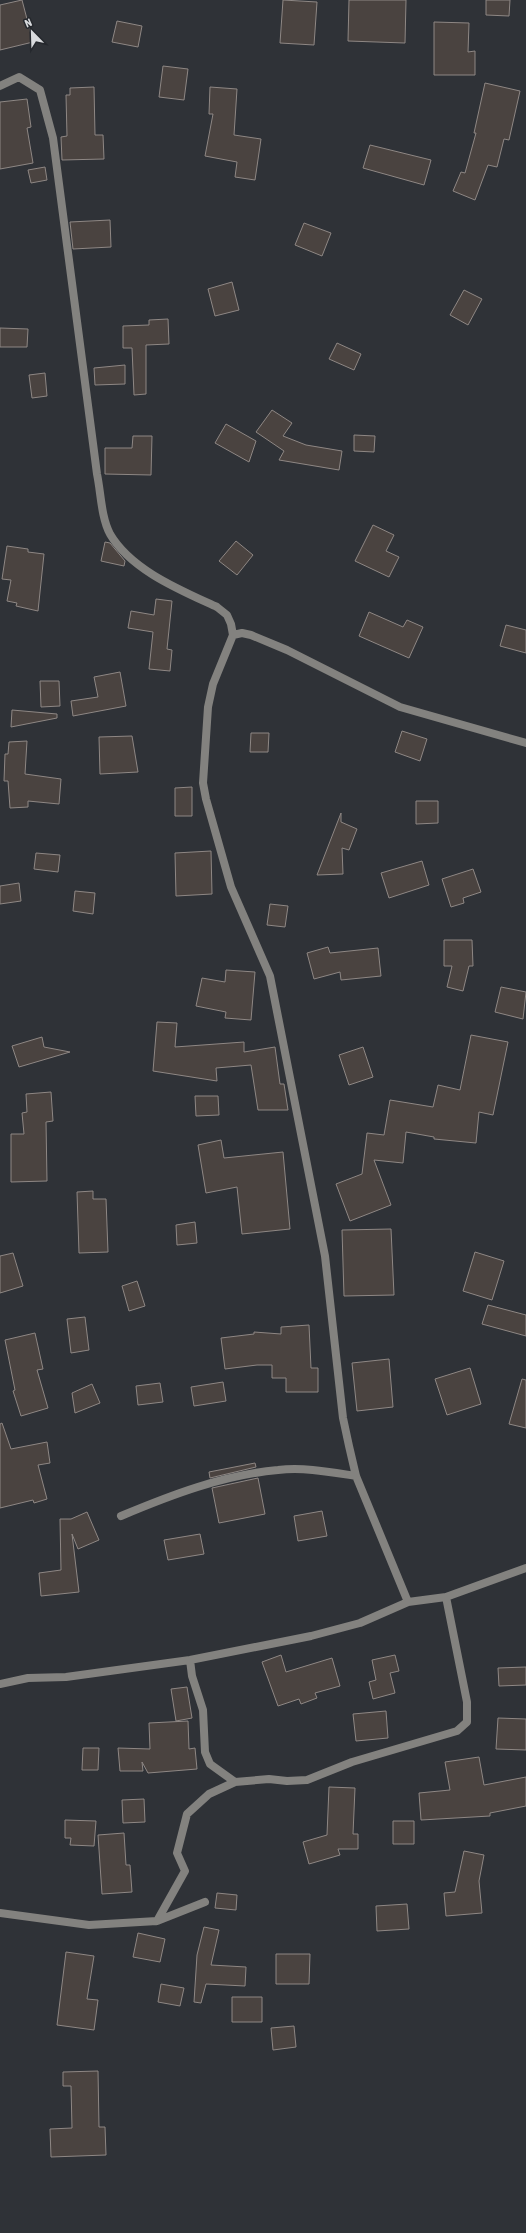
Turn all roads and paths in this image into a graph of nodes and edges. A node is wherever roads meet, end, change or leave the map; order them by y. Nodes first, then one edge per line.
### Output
1 (0, 86) edge
2 (233, 635) junction
3 (526, 743) edge
4 (356, 1476) junction
5 (120, 1516) dead end
6 (526, 1568) edge
7 (446, 1597) junction
8 (408, 1602) junction
9 (190, 1660) junction
10 (0, 1684) edge
11 (235, 1782) junction
12 (205, 1902) dead end
13 (0, 1913) edge
14 (157, 1921) junction

1 - 2 street
2 - 3 street
2 - 4 street
4 - 5 street
4 - 8 street
6 - 7 street
7 - 8 street
7 - 11 street
8 - 9 street
9 - 10 street
9 - 11 street
11 - 14 street
12 - 14 street
13 - 14 street

